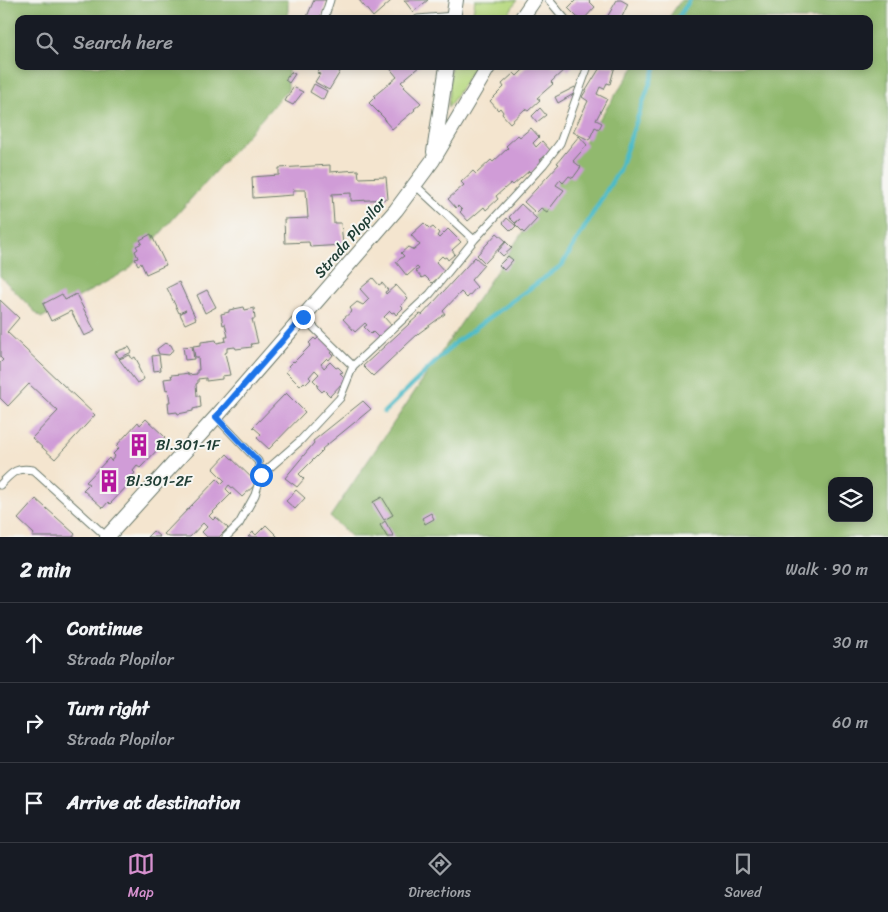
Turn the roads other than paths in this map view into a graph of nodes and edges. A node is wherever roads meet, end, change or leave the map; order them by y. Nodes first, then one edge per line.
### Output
1 (330, 0) edge
2 (456, 0) edge
3 (534, 0) edge
4 (549, 0) edge
5 (325, 15) edge
6 (454, 15) edge
7 (525, 15) edge
8 (562, 15) edge
9 (446, 70) edge
10 (487, 70) edge
11 (587, 70) edge
12 (433, 160) junction
13 (415, 185) junction
14 (474, 240) junction
15 (303, 317) junction
16 (353, 366) junction
17 (216, 417) junction
18 (261, 475) junction
19 (0, 485) edge
20 (107, 537) edge
21 (226, 537) edge

1 - 5 lane
2 - 6 street
3 - 7 street
4 - 8 lane
9 - 12 street
10 - 12 street, Strada Plopilor
11 - 14 lane
12 - 13 street, Strada Plopilor
13 - 14 lane
13 - 15 street, Strada Plopilor
14 - 16 lane
15 - 16 lane
15 - 17 street, Strada Plopilor
16 - 18 lane
17 - 18 lane
17 - 20 street, Strada Plopilor
18 - 21 lane
19 - 20 lane

